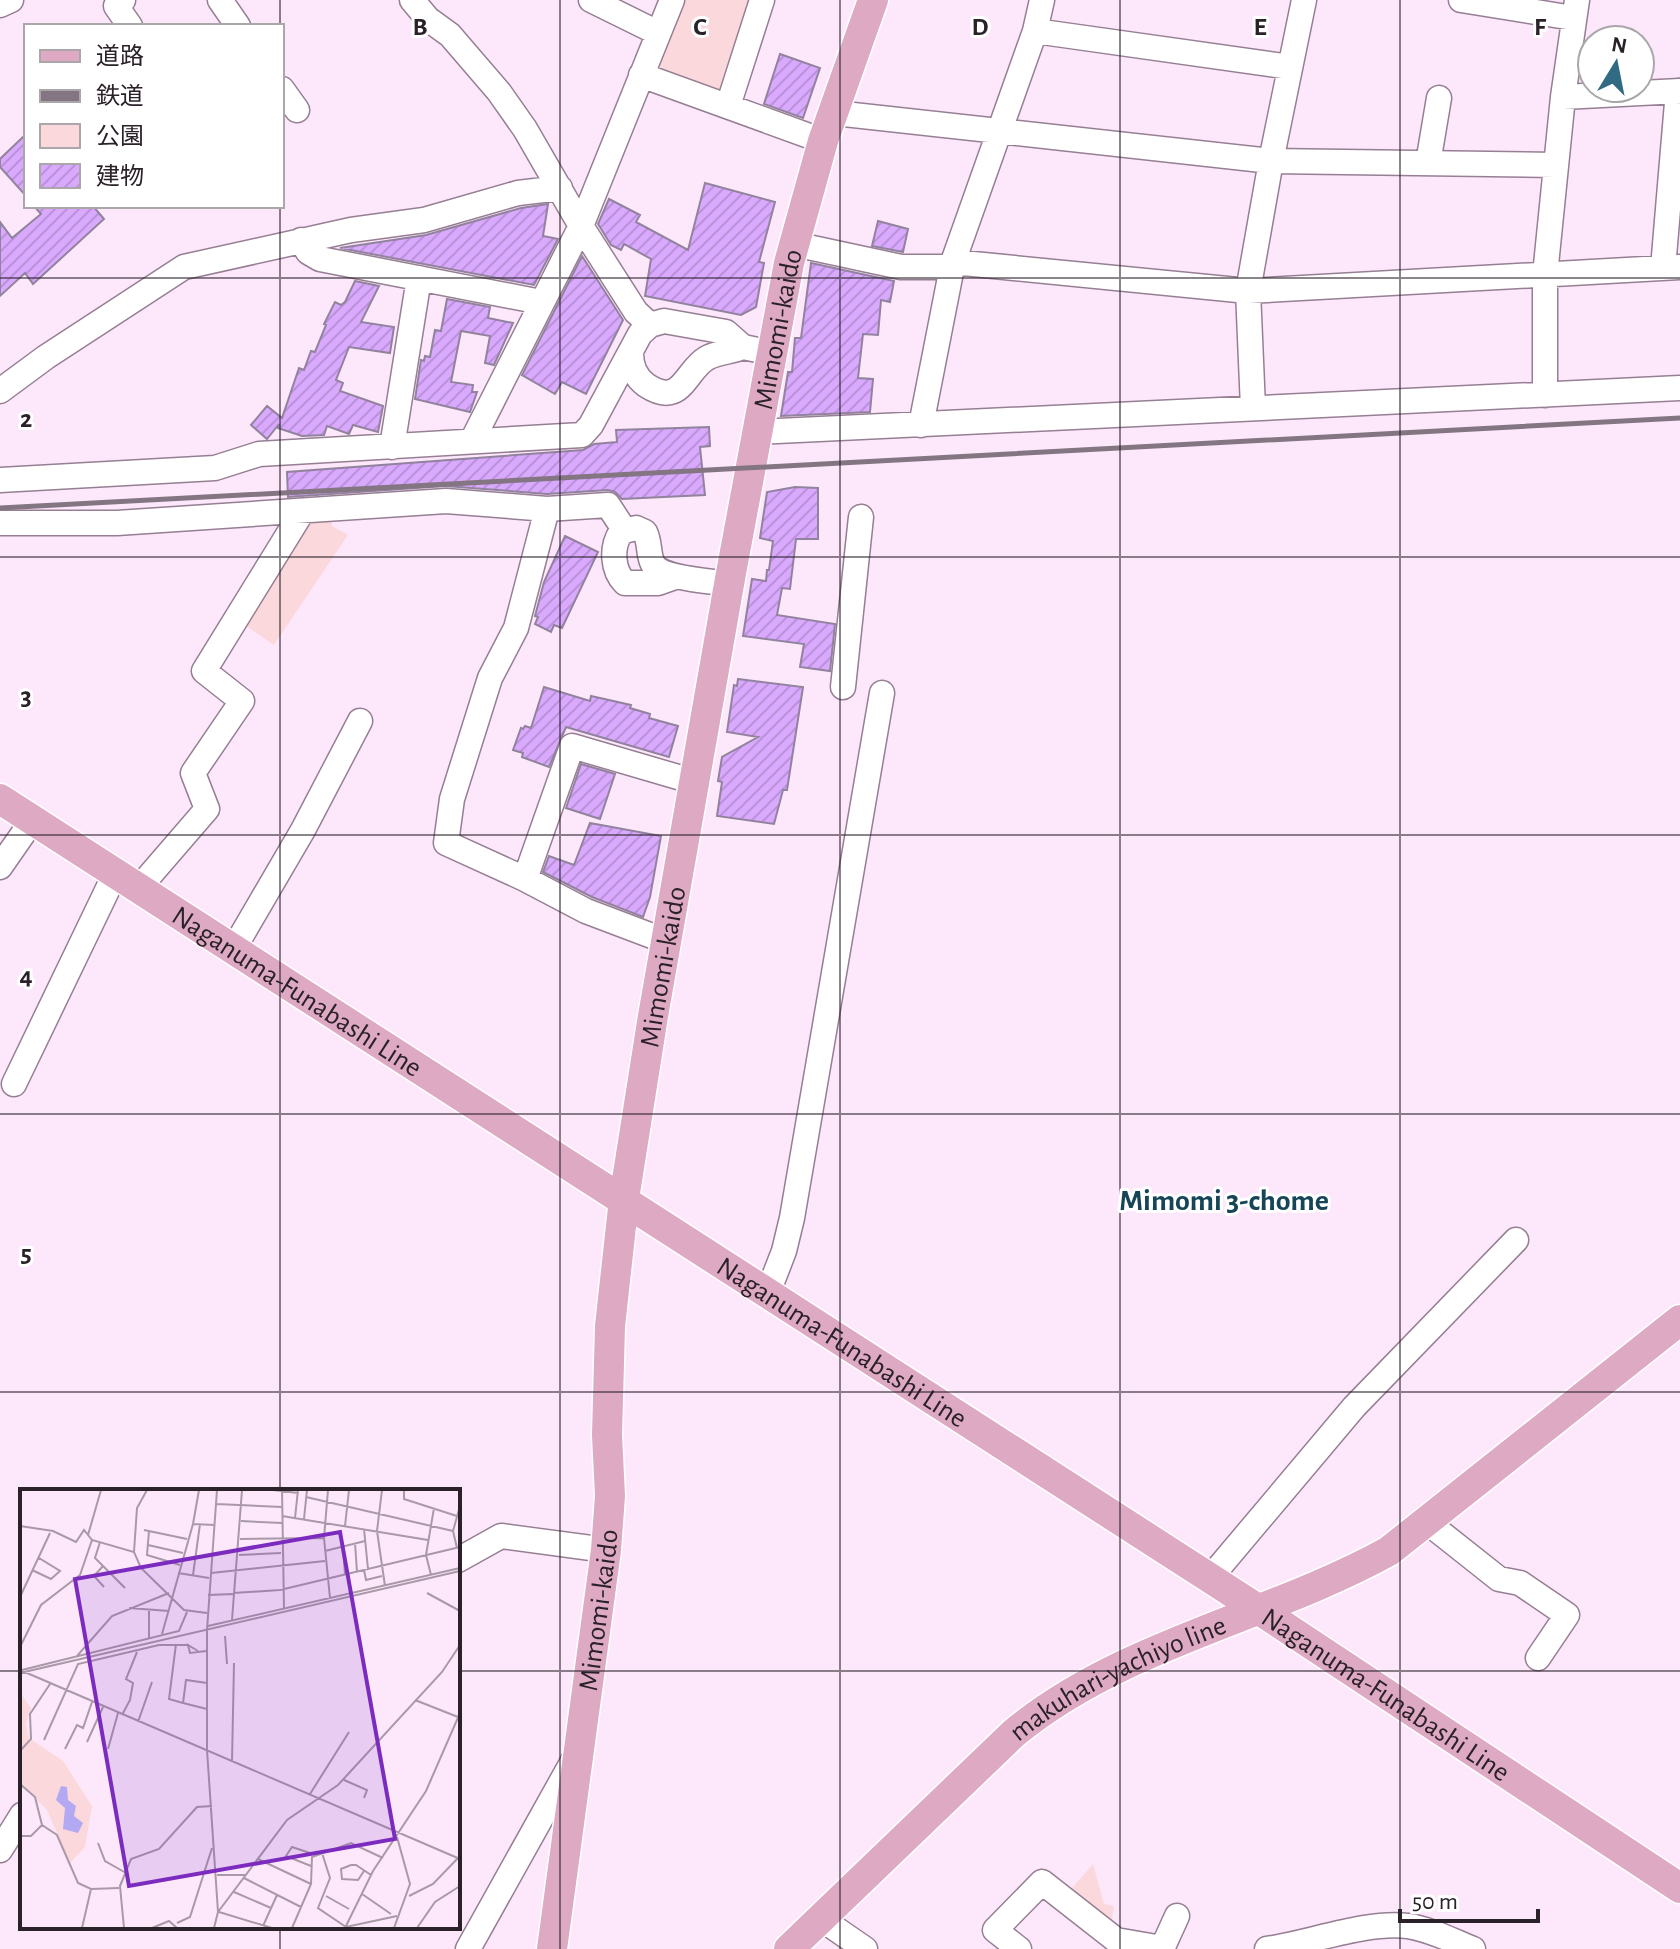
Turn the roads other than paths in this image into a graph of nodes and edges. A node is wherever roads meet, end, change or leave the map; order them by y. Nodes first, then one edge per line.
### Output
1 (11, 0) edge
2 (123, 0) edge
3 (220, 0) edge
4 (412, 0) edge
5 (591, 0) edge
6 (672, 0) edge
7 (762, 0) edge
8 (873, 0) edge
9 (1042, 0) edge
10 (1304, 0) edge
11 (1461, 0) edge
12 (0, 5) edge
13 (1575, 9) edge
14 (129, 24) edge
15 (237, 24) edge
16 (1035, 31) junction
17 (658, 33) junction
18 (1290, 67) junction
19 (641, 75) junction
20 (1679, 91) edge
21 (284, 92) edge
22 (1563, 97) junction
23 (1439, 98) dead end
24 (728, 106) junction
25 (297, 110) dead end
26 (835, 113) junction
27 (998, 130) junction
28 (823, 141) junction
29 (1271, 161) junction
30 (1428, 163) junction
31 (1556, 165) junction
32 (560, 188) junction
33 (581, 226) junction
34 (301, 240) junction
35 (794, 244) junction
36 (952, 264) junction
37 (1671, 267) edge
38 (1545, 275) junction
39 (419, 278) junction
40 (1248, 291) junction
41 (541, 302) junction
42 (650, 325) junction
43 (757, 350) junction
44 (631, 353) junction
45 (1680, 388) edge
46 (0, 391) edge
47 (1545, 395) junction
48 (1253, 408) junction
49 (921, 425) junction
50 (757, 432) junction
51 (472, 441) junction
52 (392, 447) junction
53 (0, 480) edge
54 (547, 509) junction
55 (302, 512) junction
56 (861, 517) dead end
57 (0, 523) edge
58 (625, 531) junction
59 (675, 577) junction
60 (729, 584) junction
61 (843, 687) dead end
62 (882, 693) dead end
63 (360, 721) dead end
64 (695, 782) junction
65 (0, 799) edge
66 (32, 821) junction
67 (0, 867) edge
68 (525, 879) junction
69 (126, 882) junction
70 (668, 942) junction
71 (233, 950) junction
72 (14, 1084) dead end
73 (624, 1199) junction
74 (1516, 1240) dead end
75 (767, 1295) junction
76 (1680, 1320) edge
77 (1427, 1522) junction
78 (606, 1550) junction
79 (460, 1559) edge
80 (1210, 1578) junction
81 (1258, 1609) junction
82 (1538, 1658) dead end
83 (579, 1750) junction
84 (20, 1818) edge
85 (0, 1850) edge
86 (1680, 1888) edge
87 (1177, 1916) dead end
88 (820, 1918) junction
89 (468, 1949) edge
90 (552, 1949) edge
91 (789, 1949) edge
92 (865, 1949) edge
93 (1019, 1949) edge
94 (1162, 1949) edge
95 (1267, 1949) edge
96 (1473, 1949) edge

1 - 12 street
2 - 14 street
3 - 15 street
4 - 32 street
5 - 17 street
6 - 17 street
7 - 24 street
8 - 26 main road, Mimomi-kaido
9 - 16 street
10 - 18 street
11 - 13 street
13 - 22 street
16 - 18 street
16 - 27 street
17 - 19 street
18 - 29 street
19 - 24 street
19 - 33 street
20 - 22 street
20 - 37 street
21 - 25 street
22 - 31 street
23 - 30 street
24 - 28 street
26 - 27 street
26 - 28 main road, Mimomi-kaido
27 - 29 street
27 - 36 street
28 - 35 main road, Mimomi-kaido
29 - 30 street
29 - 40 street
30 - 31 street
31 - 38 street
32 - 33 street
32 - 34 street
33 - 41 street
33 - 42 street
34 - 39 street
34 - 46 street
35 - 36 street
35 - 43 main road, Mimomi-kaido
36 - 40 street
36 - 49 street
37 - 38 street
38 - 40 street
38 - 47 street
39 - 41 street
39 - 52 street
40 - 48 street
41 - 51 street
42 - 43 street
42 - 44 street
43 - 44 street
43 - 50 main road, Mimomi-kaido
44 - 51 street
45 - 47 street
47 - 48 street
48 - 49 street
49 - 50 street
50 - 60 main road, Mimomi-kaido
51 - 52 street
52 - 53 street
54 - 55 street
54 - 58 street
54 - 68 street
55 - 57 street
55 - 69 street
56 - 61 street
58 - 59 street
58 - 59 street
59 - 60 street
60 - 64 main road, Mimomi-kaido
62 - 75 street
63 - 71 street
64 - 68 street
64 - 70 main road, Mimomi-kaido
65 - 66 main road, Naganuma-Funabashi Line
66 - 67 street
66 - 69 main road, Naganuma-Funabashi Line
68 - 70 street
69 - 71 main road, Naganuma-Funabashi Line
69 - 72 street
70 - 73 main road, Mimomi-kaido
71 - 73 main road, Naganuma-Funabashi Line
73 - 75 main road, Naganuma-Funabashi Line
73 - 78 main road, Mimomi-kaido
74 - 80 street
75 - 80 main road, Naganuma-Funabashi Line
76 - 77 main road, makuhari-yachiyo line
77 - 81 main road, makuhari-yachiyo line
77 - 82 street
78 - 79 street
78 - 83 main road, Mimomi-kaido
80 - 81 main road, Naganuma-Funabashi Line
81 - 86 main road, Naganuma-Funabashi Line
81 - 88 main road, makuhari-yachiyo line
83 - 89 street
83 - 90 main road, Mimomi-kaido
84 - 85 street
87 - 94 street
88 - 91 main road, makuhari-yachiyo line
88 - 92 street
93 - 94 street
95 - 96 street

